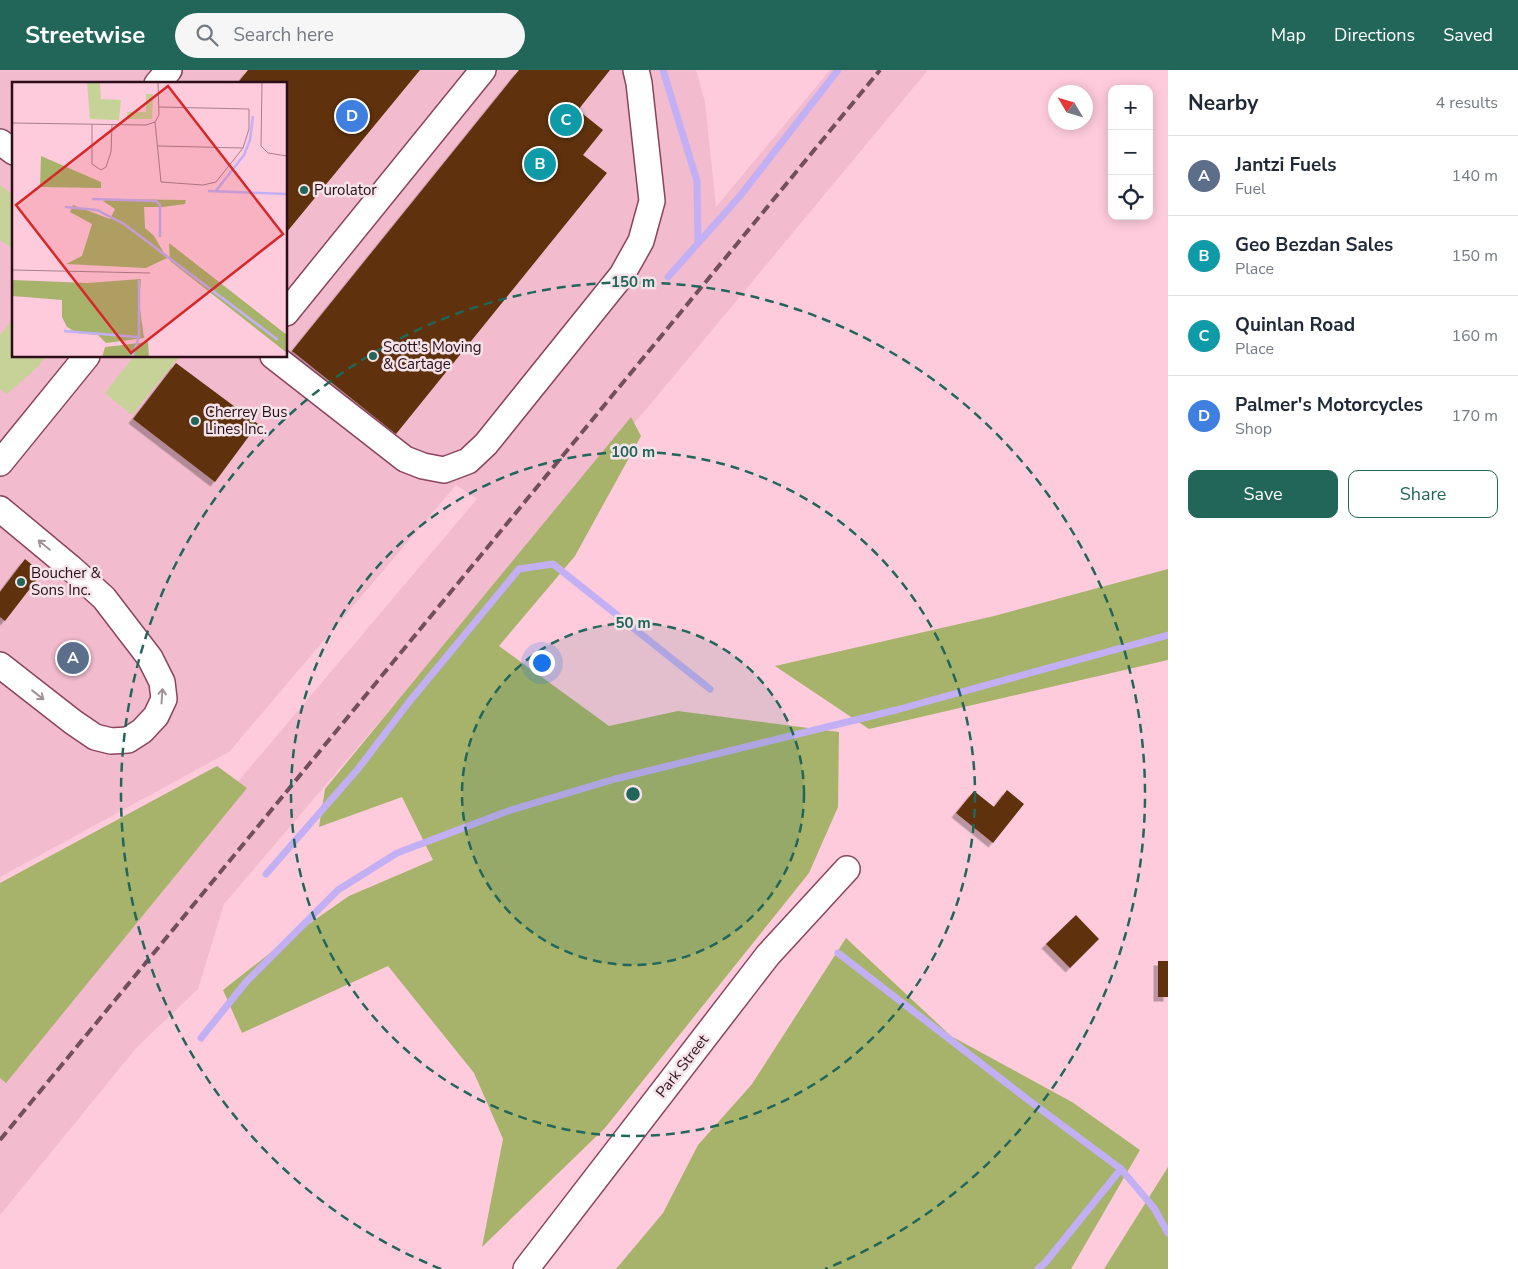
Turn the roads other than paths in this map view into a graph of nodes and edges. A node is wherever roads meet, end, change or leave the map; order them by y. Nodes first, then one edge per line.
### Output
1 (169, 70) edge
2 (483, 70) edge
3 (636, 70) edge
4 (159, 82) edge
5 (0, 142) edge
6 (12, 151) edge
7 (288, 311) edge
8 (85, 358) edge
9 (276, 358) edge
10 (0, 463) edge
11 (0, 509) edge
12 (0, 665) edge
13 (847, 869) dead end
14 (526, 1269) edge

1 - 4 street
2 - 7 street
3 - 9 street
5 - 6 street
8 - 10 street
12 -> 11 street
13 - 14 street, Park Street

